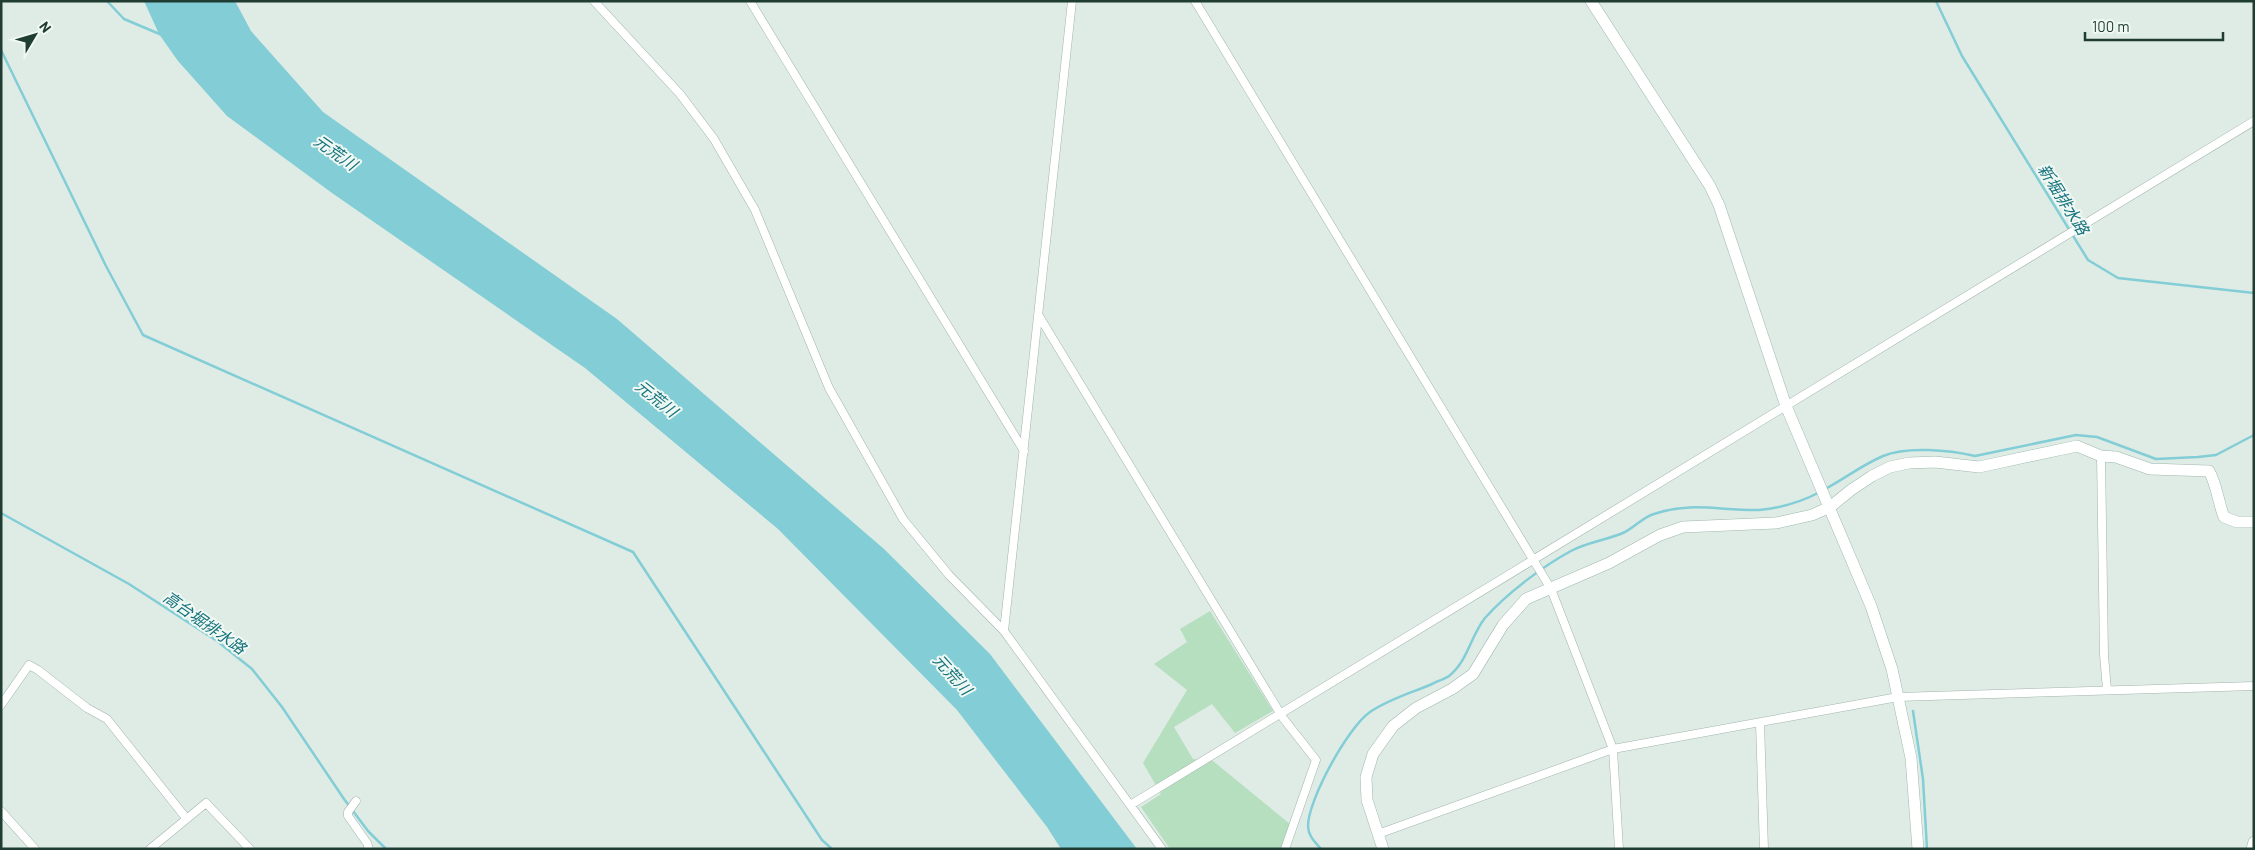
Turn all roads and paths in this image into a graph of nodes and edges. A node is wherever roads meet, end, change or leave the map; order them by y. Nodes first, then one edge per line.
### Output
1 (594, 1) edge
2 (750, 1) edge
3 (1072, 1) edge
4 (1194, 1) edge
5 (1591, 1) edge
6 (2254, 121) edge
7 (1039, 316) junction
8 (1786, 406) junction
9 (1024, 451) junction
10 (2101, 456) junction
11 (1830, 507) junction
12 (2254, 522) edge
13 (1533, 561) junction
14 (1551, 589) junction
15 (1004, 631) junction
16 (2254, 686) edge
17 (2108, 690) junction
18 (1898, 697) junction
19 (1, 705) edge
20 (1281, 714) junction
21 (1760, 723) junction
22 (1613, 749) junction
23 (356, 801) dead end
24 (1132, 804) junction
25 (1, 811) edge
26 (186, 818) junction
27 (1378, 834) junction
28 (2254, 842) edge
29 (35, 849) edge
30 (150, 849) edge
31 (250, 849) edge
32 (369, 849) edge
33 (1162, 849) edge
34 (1285, 849) edge
35 (1383, 849) edge
36 (1619, 849) edge
37 (1764, 849) edge
38 (1918, 849) edge
39 (2252, 849) edge

1 - 15 street
2 - 9 street
3 - 7 street
4 - 13 street
5 - 8 street
6 - 8 street
7 - 9 street
7 - 20 street
8 - 11 street
8 - 13 street
9 - 15 street
10 - 11 street
10 - 12 street
10 - 17 street
11 - 14 street
11 - 18 street
13 - 14 street
13 - 20 street
14 - 22 street
14 - 27 street
15 - 24 street
16 - 17 street
17 - 18 street
18 - 21 street
18 - 38 street
19 - 26 street
20 - 24 street
20 - 34 street
21 - 22 street
21 - 37 street
22 - 27 street
22 - 36 street
23 - 32 street
24 - 33 street
25 - 29 street
26 - 30 street
26 - 31 street
27 - 35 street
28 - 39 street

